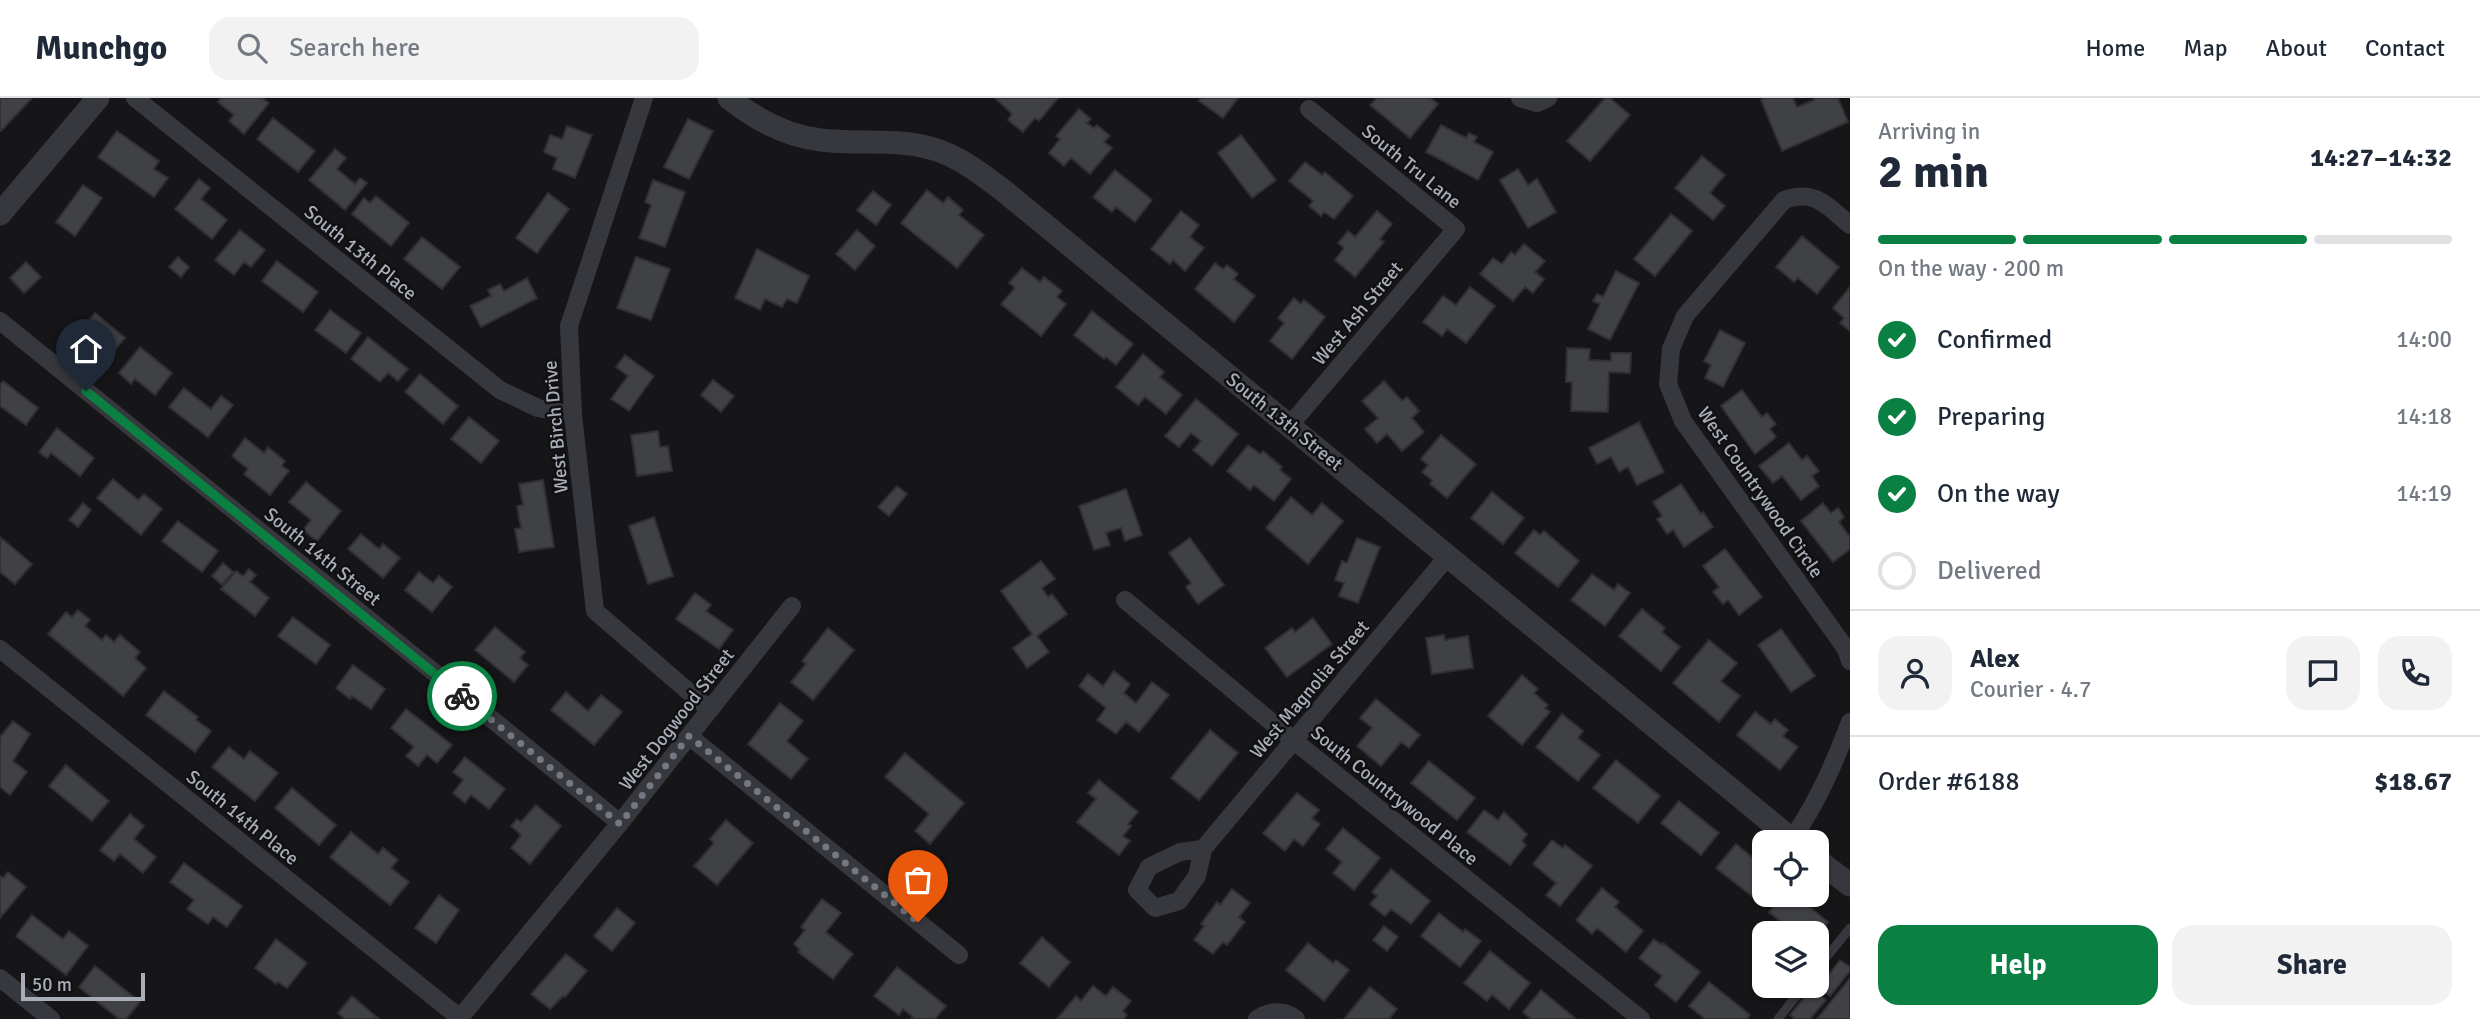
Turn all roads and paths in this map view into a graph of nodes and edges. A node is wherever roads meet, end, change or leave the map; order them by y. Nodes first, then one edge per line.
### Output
1 (98, 98) edge
2 (135, 98) edge
3 (644, 98) edge
4 (729, 98) edge
5 (1520, 98) edge
6 (1548, 98) edge
7 (1309, 109) dead end
8 (0, 214) edge
9 (1850, 225) edge
10 (1456, 229) joint
11 (0, 321) edge
12 (573, 415) junction
13 (1290, 425) junction
14 (1448, 556) junction
15 (1125, 600) dead end
16 (792, 606) dead end
17 (0, 649) edge
18 (1850, 661) edge
19 (710, 710) junction
20 (1850, 722) edge
21 (689, 736) junction
22 (1293, 740) junction
23 (620, 824) junction
24 (1780, 830) edge
25 (1799, 830) edge
26 (1203, 849) dead end
27 (1829, 869) edge
28 (1850, 885) edge
29 (1850, 928) edge
30 (1829, 954) edge
31 (959, 955) dead end
32 (0, 978) edge
33 (1795, 998) edge
34 (1262, 1016) edge
35 (51, 1019) edge
36 (459, 1019) edge
37 (1296, 1019) edge
38 (1641, 1019) edge
39 (1778, 1019) edge

1 - 8 street
2 - 12 street, South 13th Place
3 - 12 street, West Birch Drive
4 - 13 street, South 13th Street
5 - 6 street
7 - 10 street, South Tru Lane
9 - 18 street, West Countrywood Circle
10 - 13 street, West Ash Street
11 - 23 street, South 14th Street
12 - 19 street, West Birch Drive
13 - 14 street, South 13th Street
14 - 22 street, West Magnolia Street
14 - 24 street, South 13th Street
15 - 22 street, South Countrywood Place
16 - 19 street, West Dogwood Street
17 - 36 street, South 14th Place
19 - 21 street, West Dogwood Street
20 - 25 street
21 - 23 street, West Dogwood Street
21 - 31 street
22 - 26 street, West Magnolia Street
22 - 38 street, South Countrywood Place
23 - 36 street, West Dogwood Street
27 - 28 street
29 - 30 lane
32 - 35 street
33 - 39 lane
34 - 37 street

